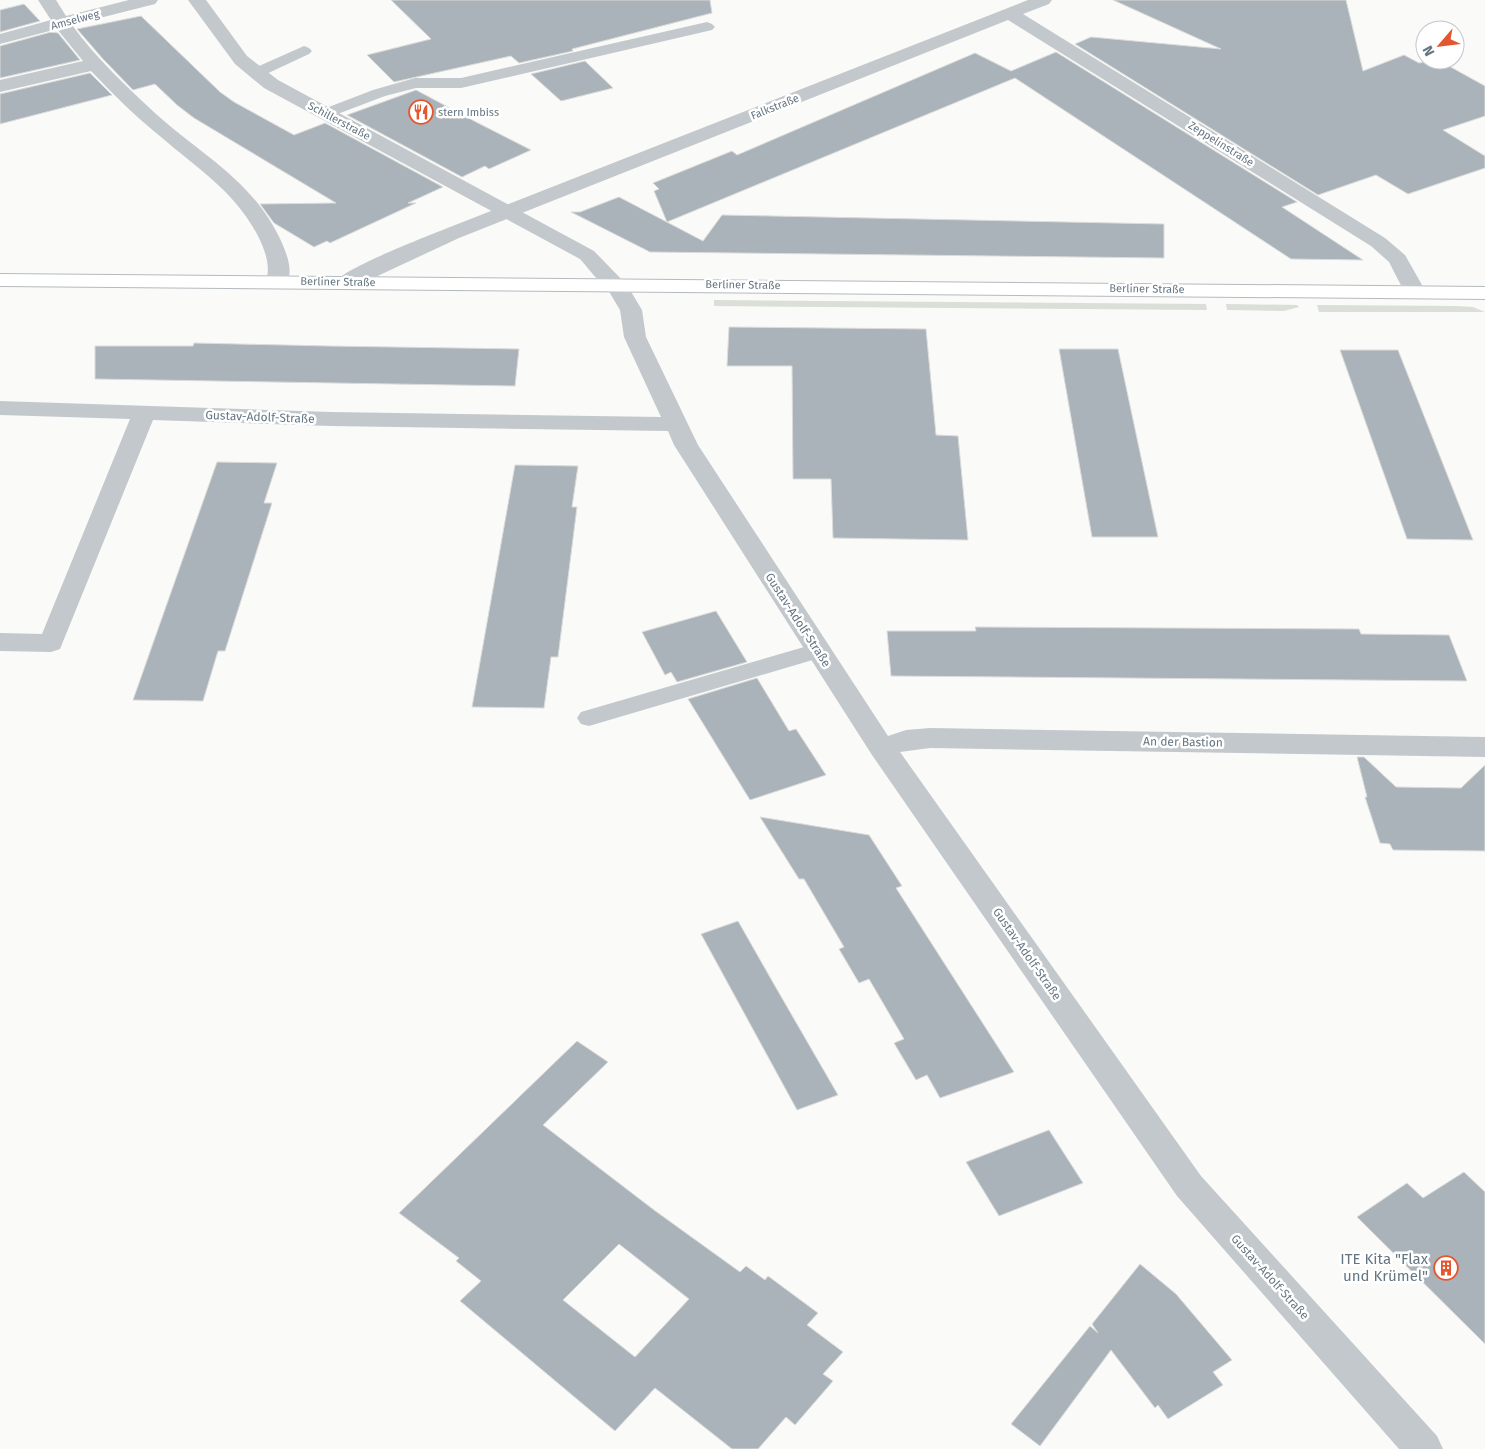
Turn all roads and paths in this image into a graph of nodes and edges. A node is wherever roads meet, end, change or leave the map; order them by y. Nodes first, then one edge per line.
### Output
1 (47, 0) edge
2 (149, 0) edge
3 (197, 0) edge
4 (1043, 0) edge
5 (1010, 13) junction
6 (61, 24) junction
7 (707, 27) dead end
8 (0, 39) edge
9 (304, 51) dead end
10 (96, 64) junction
11 (256, 73) junction
12 (0, 86) edge
13 (326, 114) junction
14 (507, 212) junction
15 (0, 280) edge
16 (276, 282) junction
17 (346, 282) junction
18 (616, 285) junction
19 (1415, 292) junction
20 (1485, 292) edge
21 (0, 408) edge
22 (144, 413) junction
23 (676, 424) junction
24 (0, 642) edge
25 (818, 651) junction
26 (589, 718) dead end
27 (1485, 747) edge
28 (882, 748) junction
29 (1424, 1449) edge

1 - 6 street
2 - 6 street, Amselweg
3 - 11 street, Schillerstraße
4 - 5 street, Falkstraße
5 - 14 street, Falkstraße
5 - 19 street, Zeppelinstraße
6 - 8 street, Amselweg
6 - 10 street
7 - 13 lane
9 - 11 lane
10 - 12 street
10 - 16 street
11 - 13 street, Schillerstraße
13 - 14 street, Schillerstraße
14 - 17 street
14 - 18 street, Schillerstraße
15 - 16 main road, Berliner Straße
16 - 17 main road, Berliner Straße
17 - 18 main road, Berliner Straße
18 - 19 main road, Berliner Straße
18 - 23 street, Gustav-Adolf-Straße
19 - 20 main road, Berliner Straße
21 - 22 street
22 - 23 street, Gustav-Adolf-Straße
22 - 24 street
23 - 25 street, Gustav-Adolf-Straße
25 - 26 lane
25 - 28 street, Gustav-Adolf-Straße
27 - 28 street, An der Bastion
28 - 29 street, Gustav-Adolf-Straße

